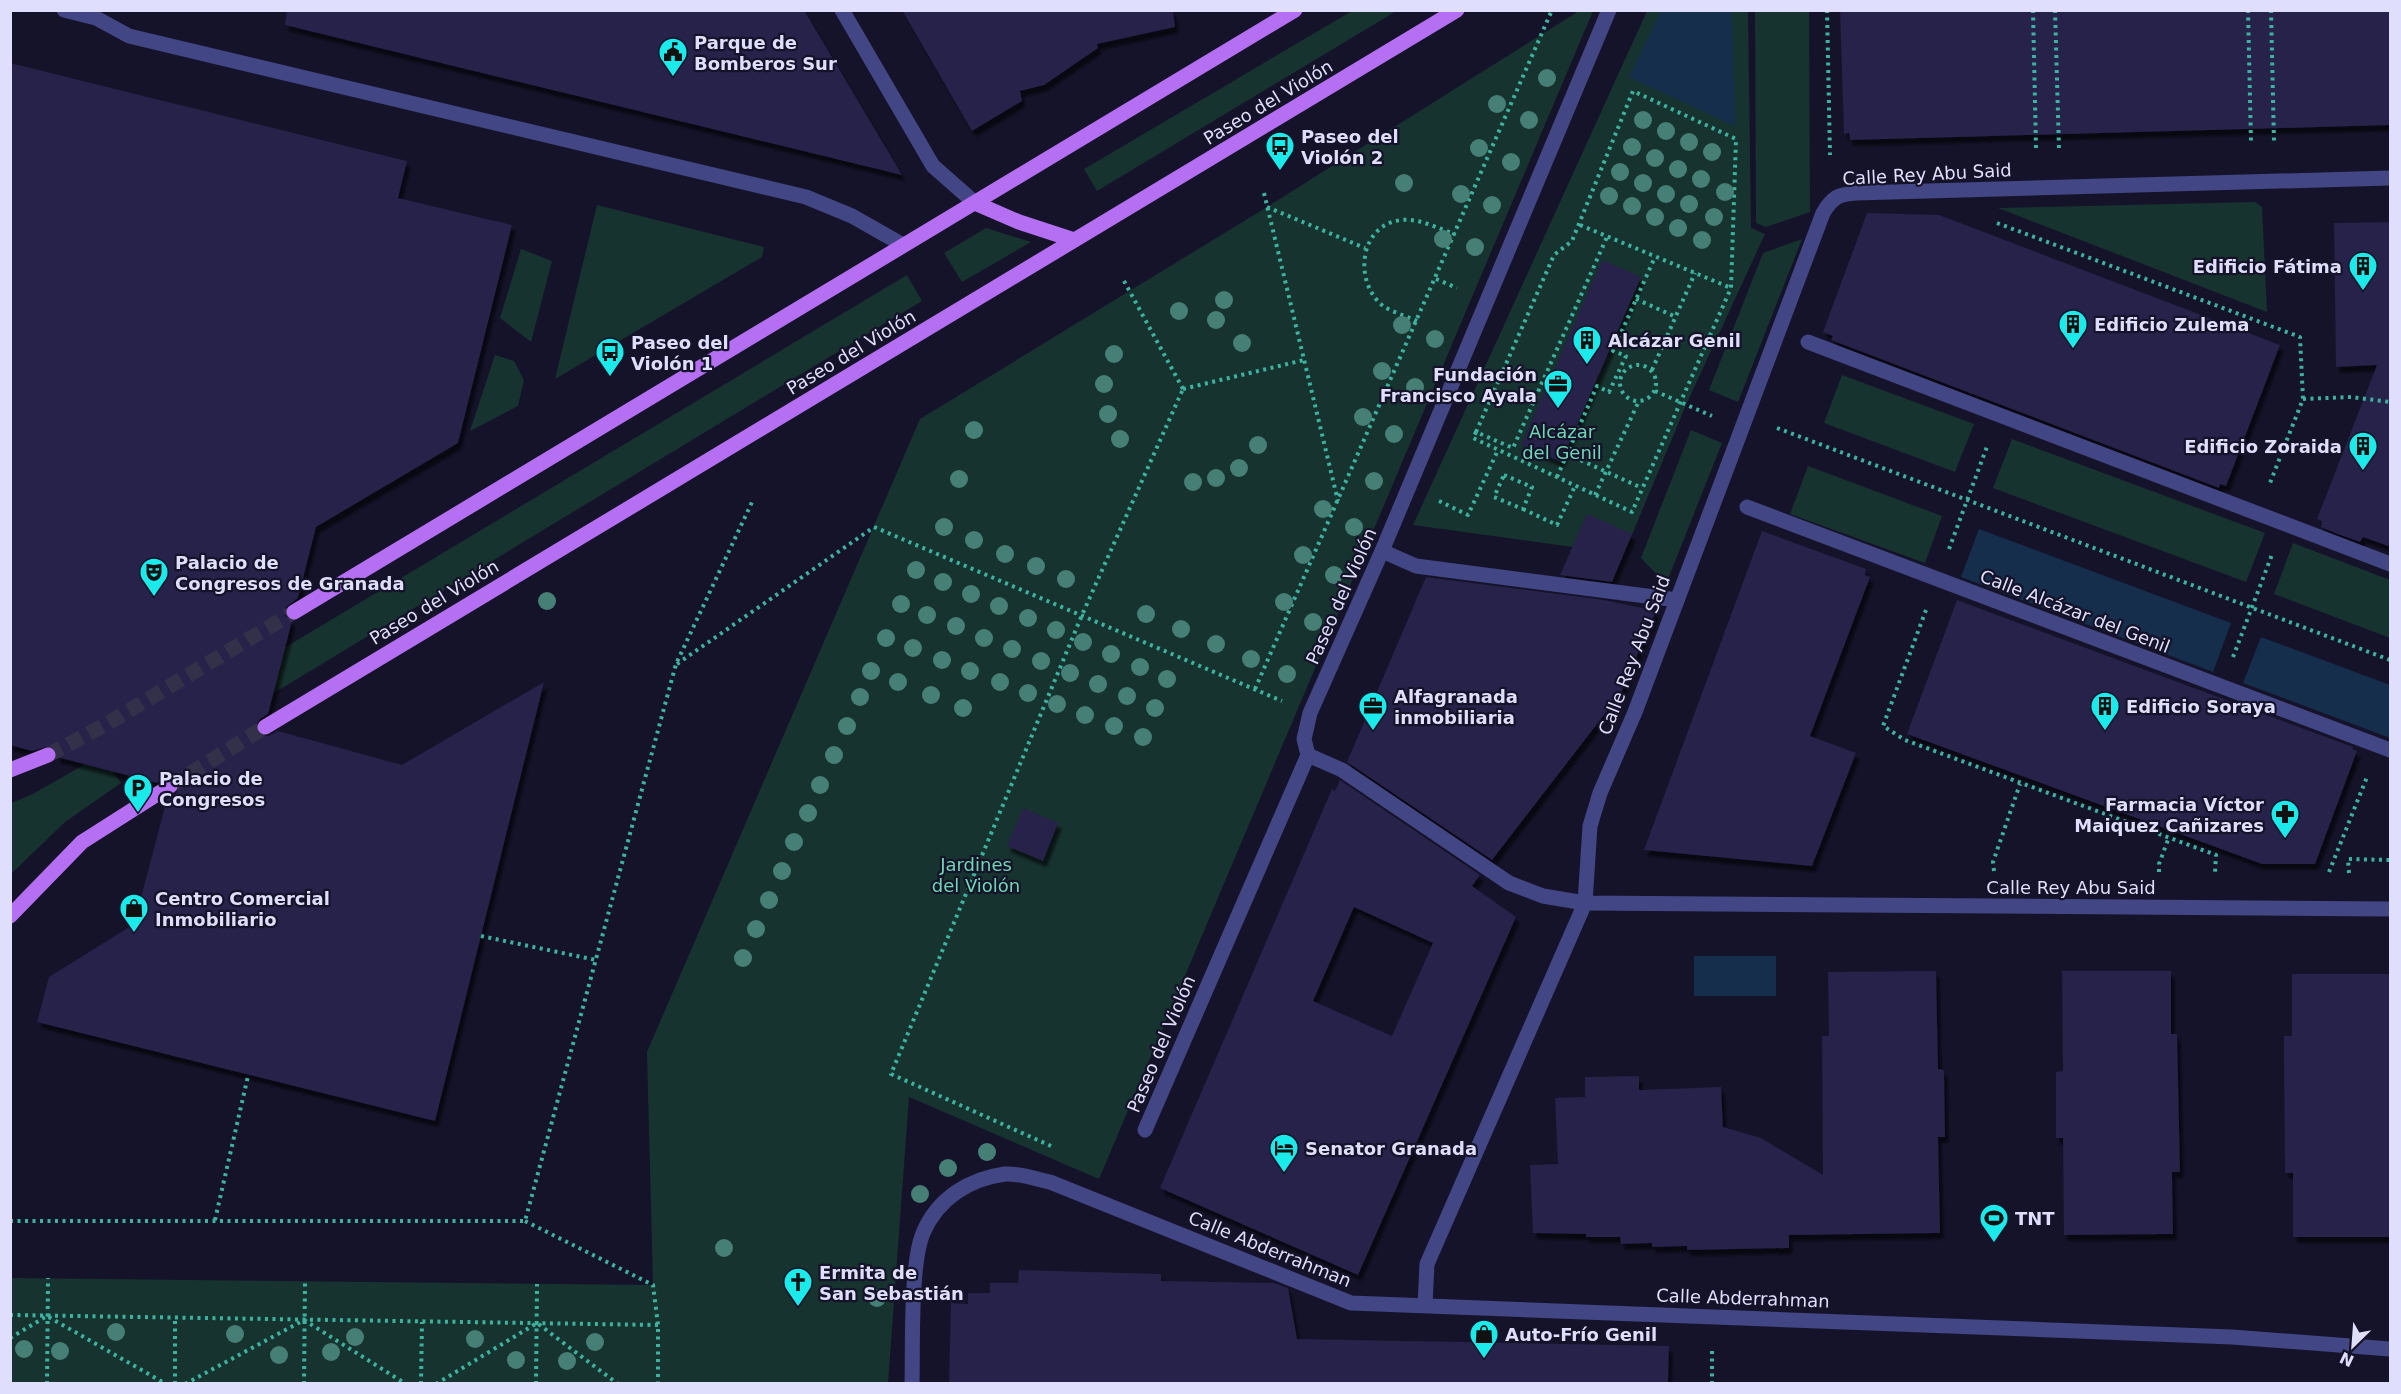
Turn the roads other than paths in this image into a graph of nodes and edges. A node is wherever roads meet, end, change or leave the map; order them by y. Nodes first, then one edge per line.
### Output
1 (64, 10) edge
2 (842, 10) edge
3 (1295, 10) edge
4 (1457, 10) edge
5 (1609, 10) edge
6 (2391, 178) edge
7 (975, 203) junction
8 (1074, 240) junction
9 (903, 245) junction
10 (1808, 342) dead end
11 (1747, 507) dead end
12 (1382, 551) junction
13 (2391, 564) edge
14 (1677, 600) junction
15 (294, 612) tunnel mouth
16 (265, 727) tunnel mouth
17 (2385, 748) edge
18 (48, 754) tunnel mouth
19 (1308, 755) junction
20 (10, 770) edge
21 (170, 786) tunnel mouth
22 (1585, 903) junction
23 (2391, 909) edge
24 (10, 916) edge
25 (1145, 1130) dead end
26 (1425, 1305) junction
27 (2391, 1349) edge
28 (912, 1383) edge

1 - 9 street
2 - 7 street
3 - 7 main road
4 - 8 main road, Paseo del Violón
5 - 12 street, Paseo del Violón
6 - 14 street, Calle Rey Abu Said
7 - 8 main road
7 - 9 main road
8 - 16 main road, Paseo del Violón
9 - 15 main road
10 - 13 street
11 - 17 street, Calle Alcázar del Genil
12 - 14 street
12 - 19 street, Paseo del Violón
14 - 22 street, Calle Rey Abu Said
18 - 20 main road
19 - 22 street
19 - 25 street, Paseo del Violón
21 - 24 main road
22 - 23 street, Calle Rey Abu Said
22 - 26 street
26 - 27 street, Calle Abderrahman
26 - 28 street, Calle Abderrahman

